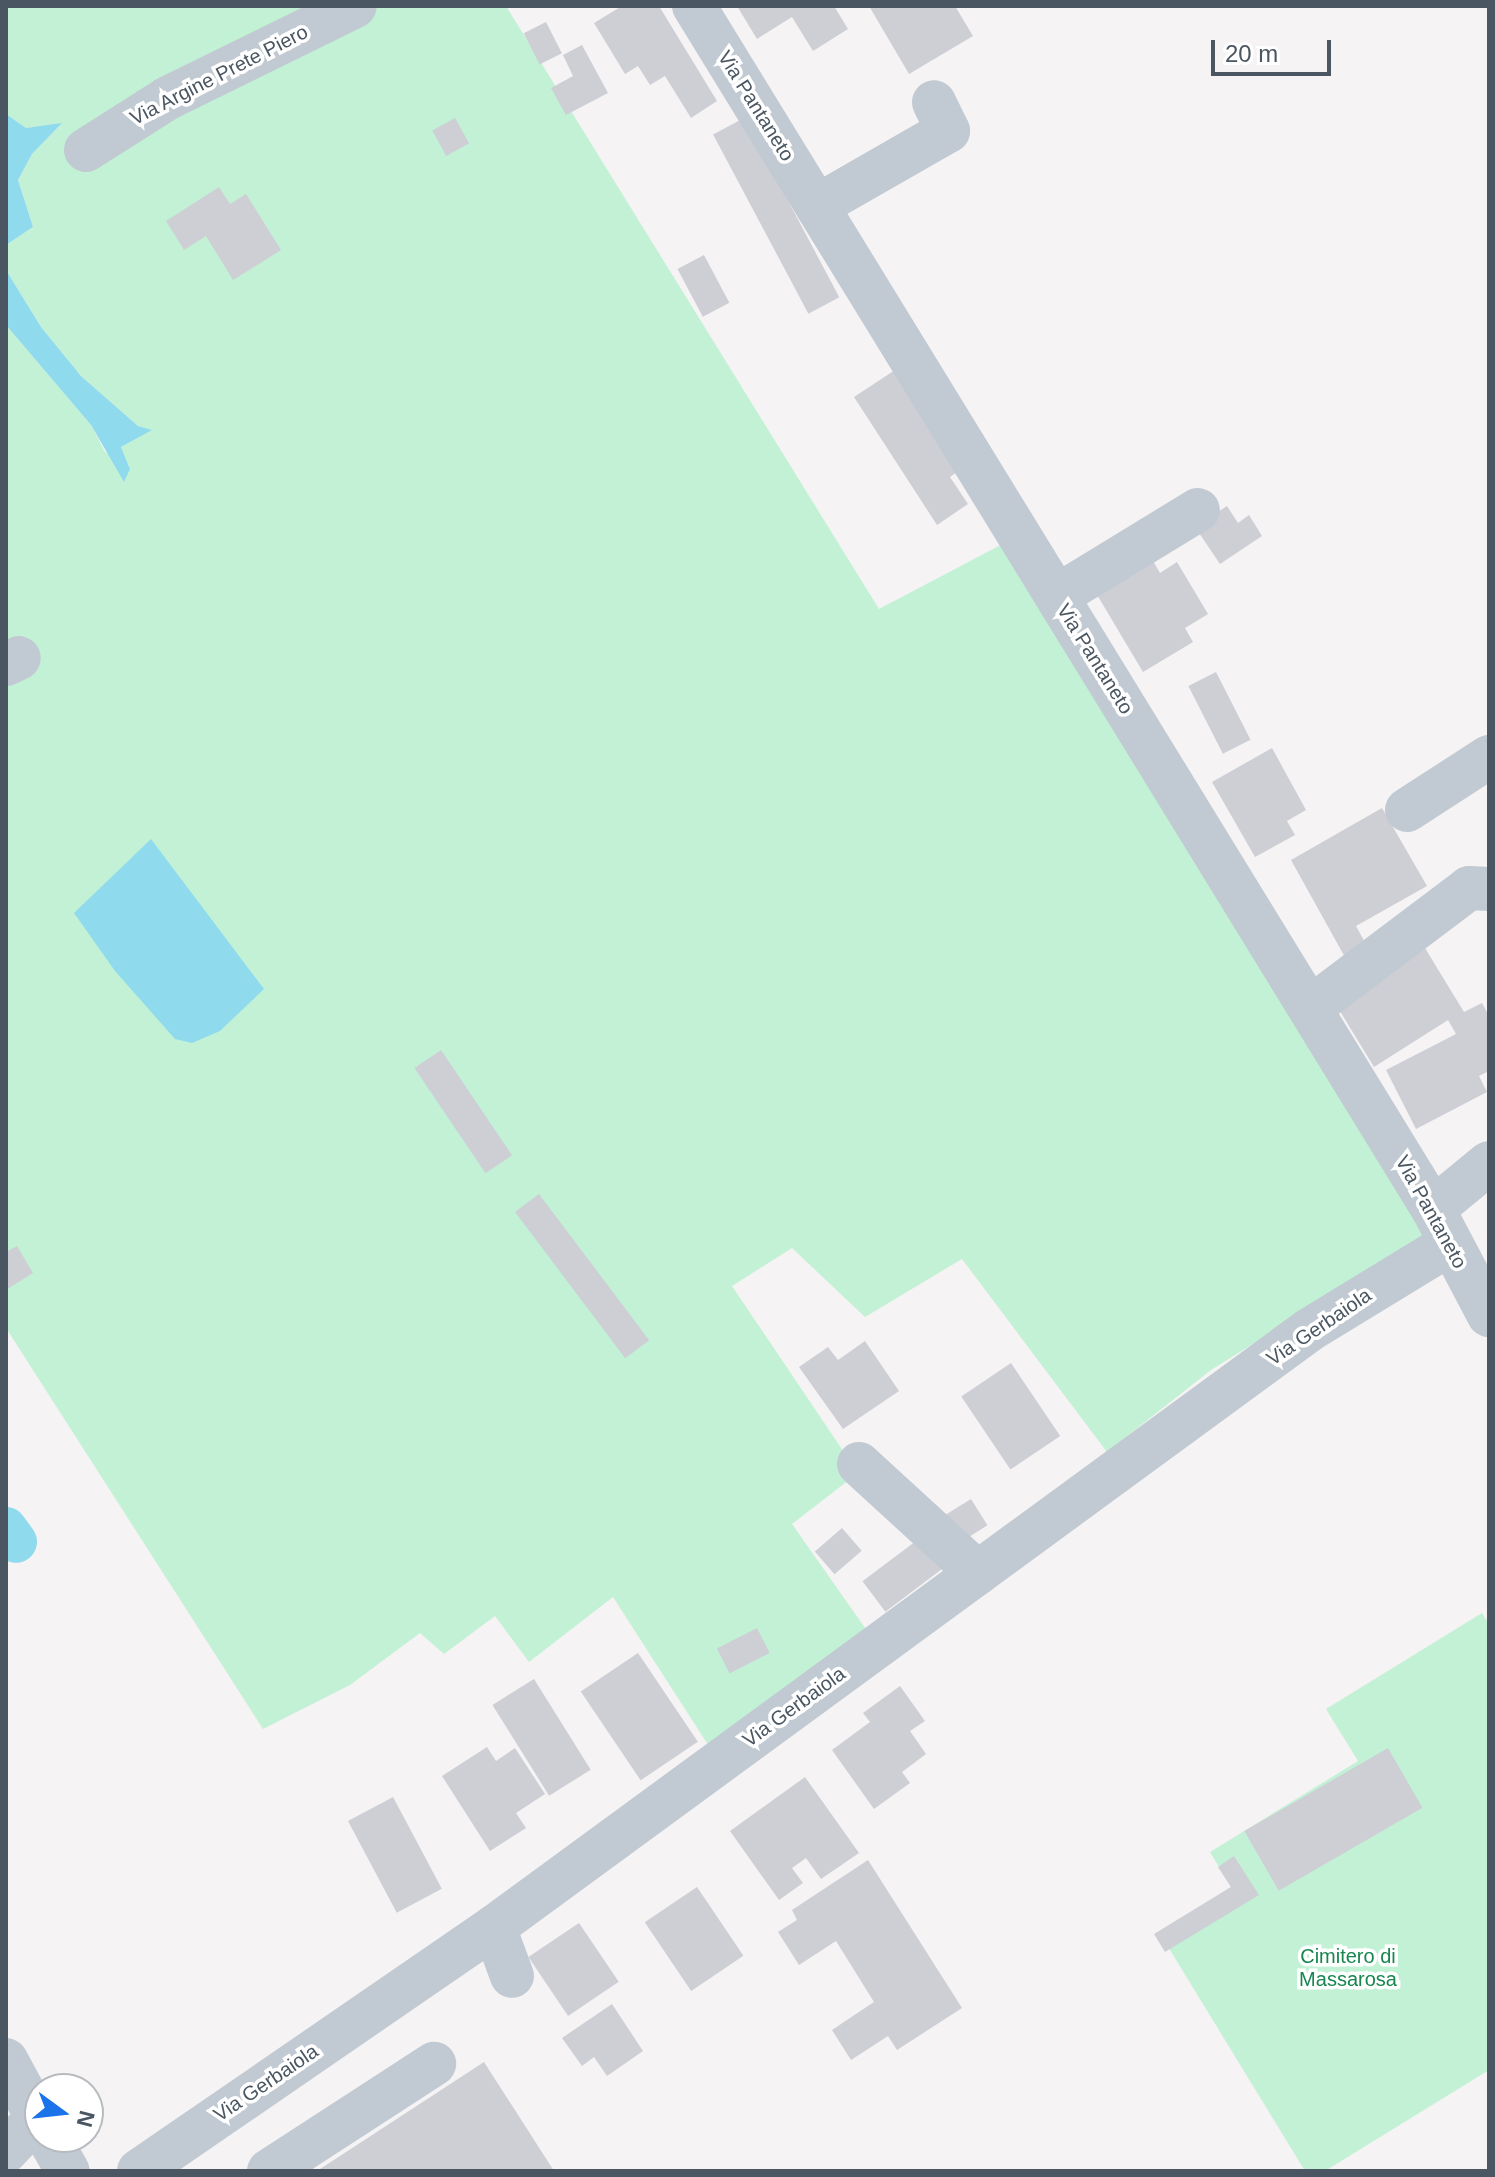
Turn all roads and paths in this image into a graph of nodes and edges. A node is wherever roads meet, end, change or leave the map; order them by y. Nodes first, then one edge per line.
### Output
1 (355, 6) edge
2 (694, 6) edge
3 (934, 102) dead end
4 (86, 150) dead end
5 (817, 206) junction
6 (1198, 510) dead end
7 (1057, 596) junction
8 (1489, 757) edge
9 (1407, 810) dead end
10 (1489, 889) edge
11 (1310, 1008) junction
12 (1489, 1163) edge
13 (1441, 1226) junction
14 (1489, 1315) edge
15 (859, 1464) dead end
16 (978, 1573) junction
17 (494, 1927) junction
18 (512, 1976) dead end
19 (6, 2060) edge
20 (434, 2064) dead end
21 (24, 2093) edge
22 (24, 2138) edge
23 (6, 2151) edge
24 (58, 2153) edge
25 (68, 2171) edge
26 (139, 2171) edge
27 (269, 2171) edge

1 - 4 street, Via Argine Prete Piero
2 - 5 street, Via Pantaneto
3 - 5 street
5 - 7 street, Via Pantaneto
6 - 7 street
7 - 11 street, Via Pantaneto
8 - 9 street
10 - 11 street
11 - 13 street, Via Pantaneto
12 - 13 street, Via Gerbaiola
13 - 14 street, Via Pantaneto
13 - 16 street, Via Gerbaiola
15 - 16 street
16 - 17 street, Via Gerbaiola
17 - 18 street
17 - 26 street, Via Gerbaiola
19 - 21 street
20 - 27 street
22 - 23 street
24 - 25 street

